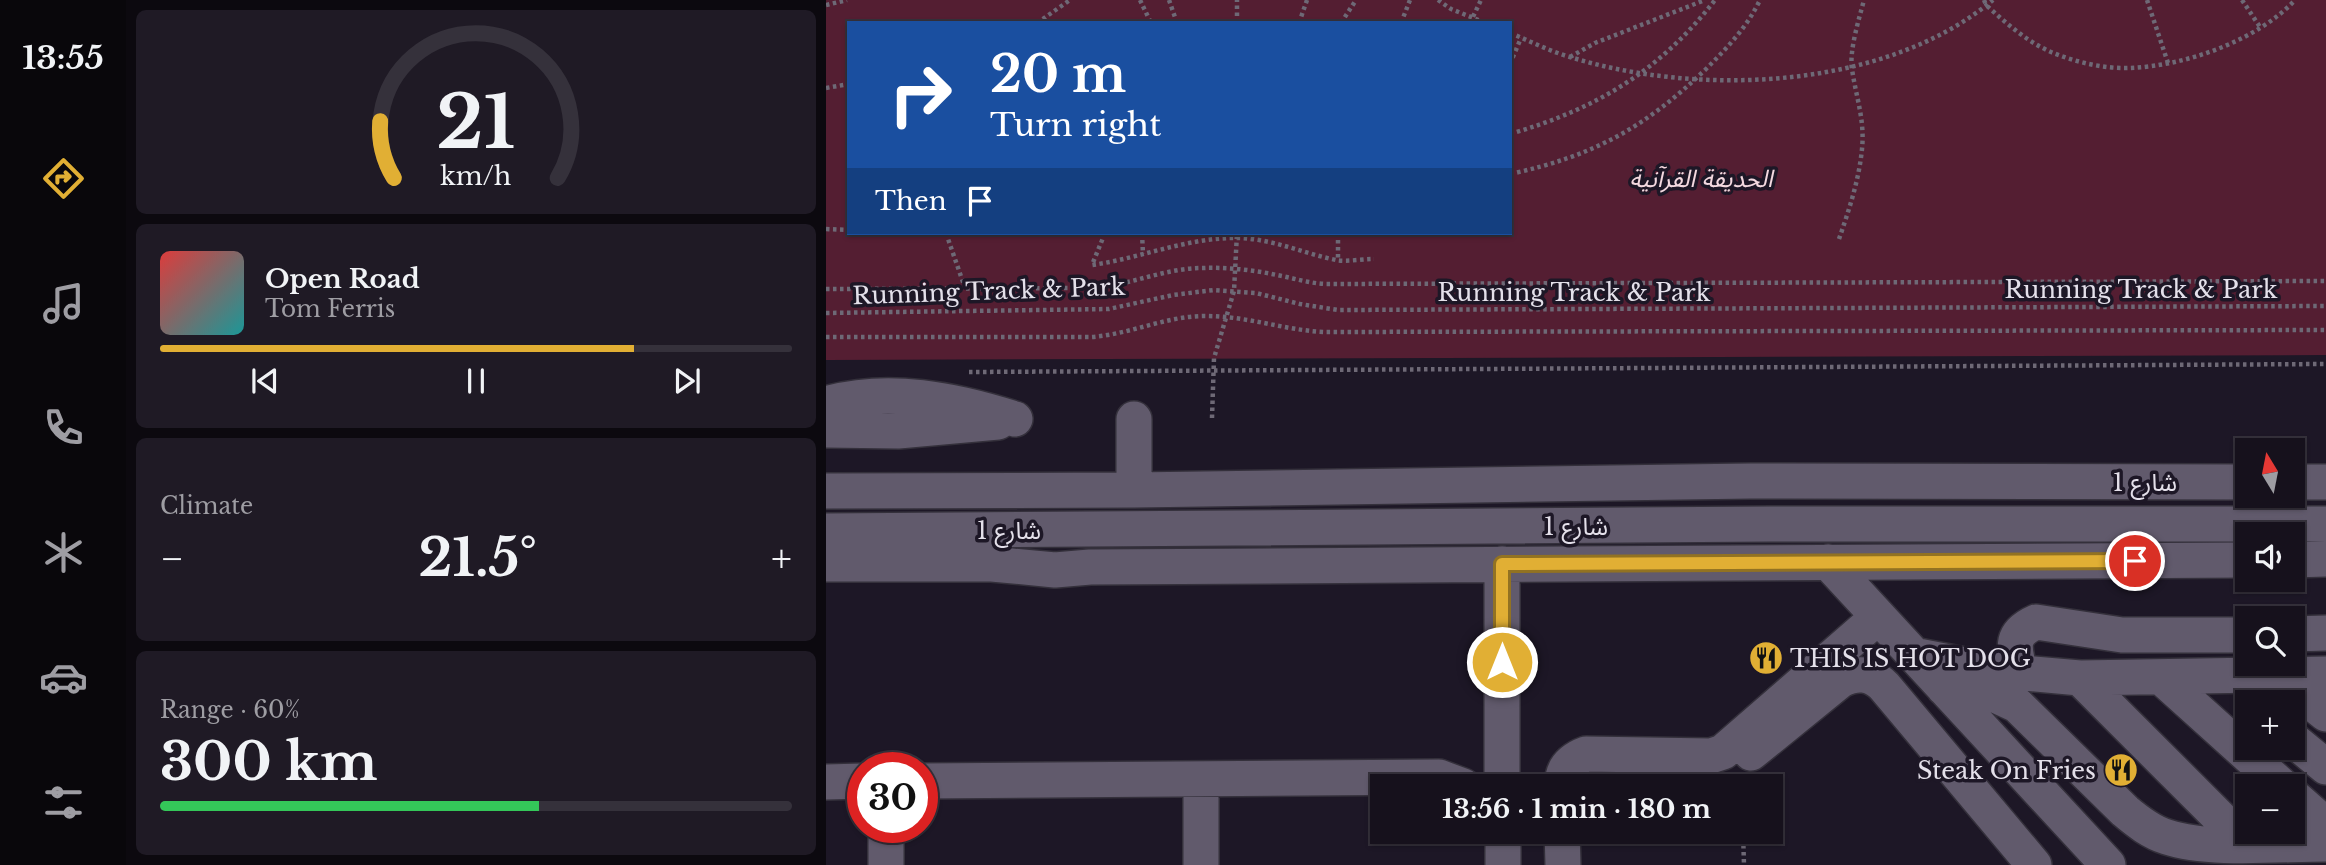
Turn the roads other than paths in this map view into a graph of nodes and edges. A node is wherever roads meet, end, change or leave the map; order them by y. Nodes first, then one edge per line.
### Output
1 (826, 404) edge
2 (1134, 419) dead end
3 (826, 430) edge
4 (2235, 482) edge
5 (2305, 482) edge
6 (2326, 482) edge
7 (1134, 490) junction
8 (826, 491) edge
9 (2326, 524) edge
10 (1009, 530) junction
11 (826, 531) edge
12 (2326, 559) edge
13 (2235, 560) edge
14 (2305, 560) edge
15 (1828, 562) junction
16 (826, 564) edge
17 (1502, 564) junction
18 (1090, 567) junction
19 (1878, 617) junction
20 (2326, 633) edge
21 (2305, 634) edge
22 (2235, 635) edge
23 (1913, 655) junction
24 (1833, 671) junction
25 (2020, 672) junction
26 (2305, 674) edge
27 (2326, 674) edge
28 (2235, 675) edge
29 (2217, 676) junction
30 (2278, 676) edge
31 (2161, 677) junction
32 (2080, 678) junction
33 (1944, 688) junction
34 (2235, 691) edge
35 (2326, 714) edge
36 (1502, 735) junction
37 (2305, 750) edge
38 (1751, 753) dead end
39 (2326, 767) edge
40 (1459, 774) edge
41 (1502, 774) edge
42 (1563, 774) edge
43 (2269, 774) edge
44 (1201, 779) junction
45 (1370, 780) edge
46 (847, 781) edge
47 (938, 781) edge
48 (826, 782) edge
49 (2305, 806) edge
50 (2326, 825) edge
51 (2235, 833) edge
52 (886, 843) edge
53 (1503, 844) edge
54 (1562, 844) edge
55 (2235, 844) edge
56 (2305, 844) edge
57 (2326, 844) edge
58 (886, 865) edge
59 (1201, 865) edge
60 (1503, 865) edge
61 (1563, 865) edge
62 (2034, 865) edge
63 (2108, 865) edge

1 - 3 street
2 - 7 street
4 - 7 street, شارع 1
5 - 6 street
7 - 8 street, شارع 1
9 - 10 street, شارع 1
10 - 11 street, شارع 1
10 - 18 street
12 - 14 street
13 - 15 street
15 - 17 street
15 - 19 street
16 - 18 street
17 - 18 street
17 - 36 street
19 - 23 street
19 - 24 street
20 - 21 street
22 - 25 street
23 - 25 street
23 - 33 street
24 - 38 street
24 - 42 street
24 - 62 street
25 - 32 street
26 - 27 street
28 - 29 street
29 - 31 street
29 - 34 street
30 - 35 street
31 - 32 street
31 - 43 street
32 - 51 street
33 - 55 street
33 - 63 street
36 - 40 street
36 - 41 street
37 - 39 street
44 - 45 street
44 - 47 street
44 - 59 street
46 - 48 street
49 - 50 street
52 - 58 street
53 - 60 street
54 - 61 street
56 - 57 street

